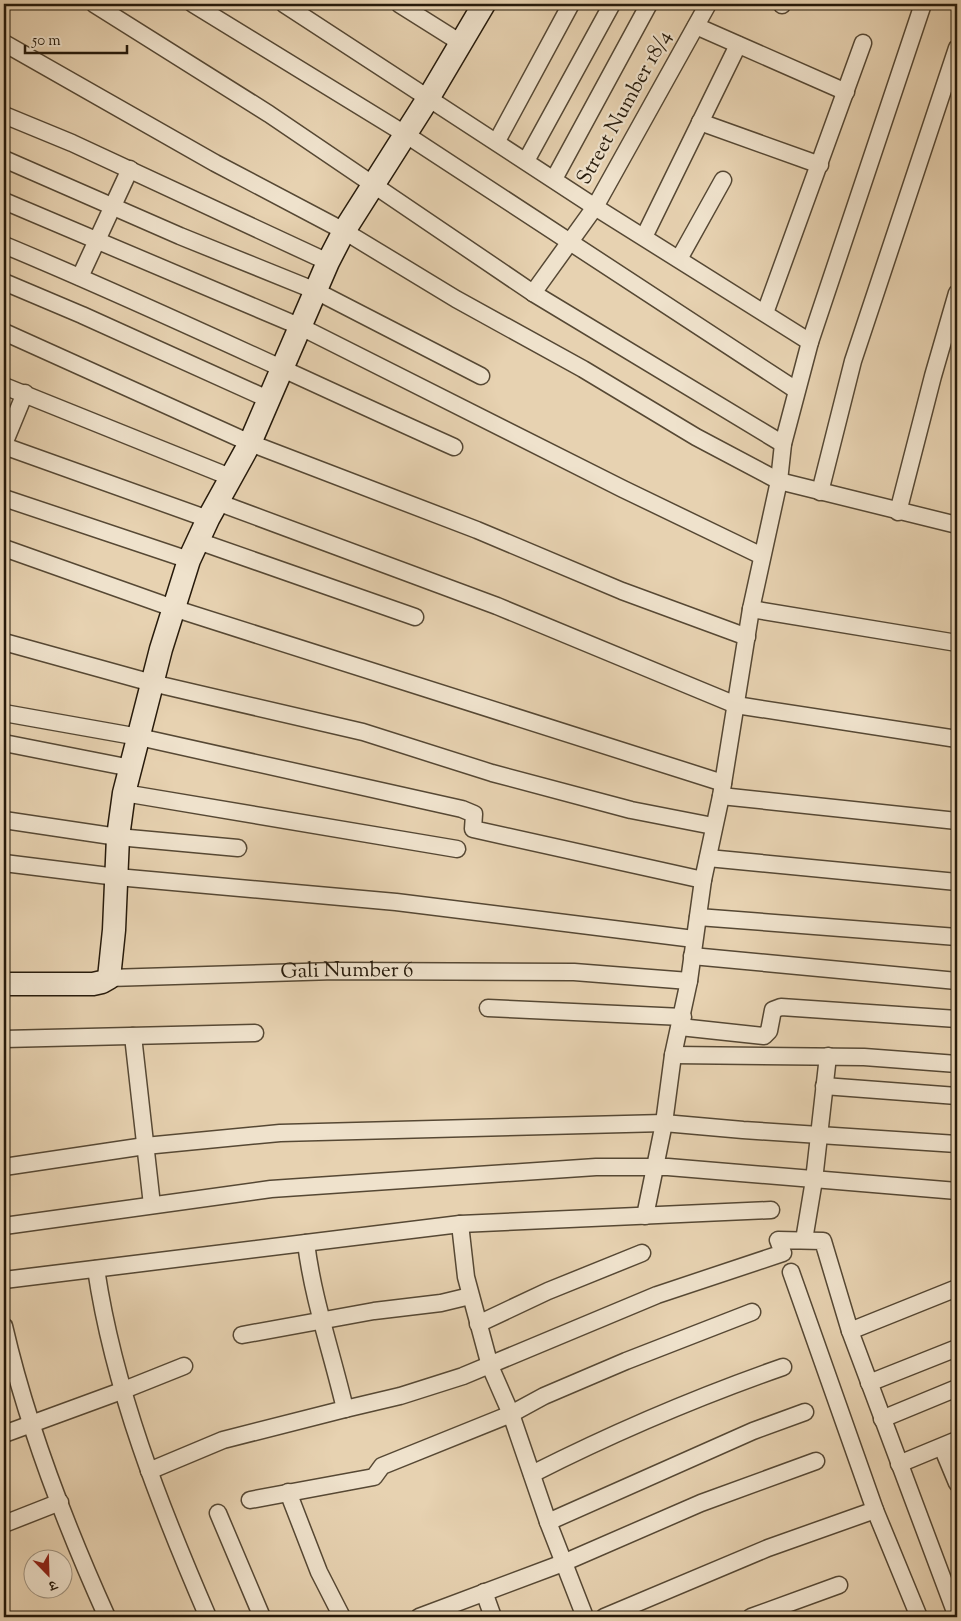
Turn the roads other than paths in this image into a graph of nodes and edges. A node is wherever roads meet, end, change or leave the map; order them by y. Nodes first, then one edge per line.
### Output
1 (94, 4) edge
2 (193, 4) edge
3 (284, 4) edge
4 (399, 4) edge
5 (484, 4) edge
6 (571, 4) edge
7 (612, 4) edge
8 (649, 4) edge
9 (708, 4) edge
10 (923, 4) edge
11 (696, 26) junction
12 (4, 43) edge
13 (863, 43) dead end
14 (461, 44) junction
15 (738, 45) junction
16 (957, 48) edge
17 (846, 92) junction
18 (429, 97) junction
19 (4, 115) edge
20 (700, 122) junction
21 (405, 134) junction
22 (497, 141) junction
23 (4, 159) edge
24 (526, 160) junction
25 (820, 165) junction
26 (130, 169) junction
27 (554, 179) junction
28 (723, 180) dead end
29 (372, 185) junction
30 (4, 201) edge
31 (113, 206) junction
32 (595, 207) junction
33 (344, 231) junction
34 (644, 237) junction
35 (96, 239) junction
36 (570, 244) junction
37 (4, 245) edge
38 (679, 259) junction
39 (328, 262) junction
40 (80, 277) junction
41 (4, 282) edge
42 (316, 291) junction
43 (533, 293) junction
44 (957, 293) edge
45 (765, 313) junction
46 (301, 327) junction
47 (4, 332) edge
48 (810, 342) junction
49 (282, 370) junction
50 (481, 376) dead end
51 (4, 386) edge
52 (796, 390) junction
53 (25, 393) junction
54 (270, 400) junction
55 (250, 442) junction
56 (783, 444) junction
57 (4, 445) edge
58 (454, 447) dead end
59 (230, 477) junction
60 (779, 481) junction
61 (820, 492) junction
62 (4, 498) edge
63 (212, 511) junction
64 (898, 512) junction
65 (957, 525) edge
66 (4, 548) edge
67 (193, 551) junction
68 (762, 556) junction
69 (173, 608) junction
70 (751, 609) junction
71 (416, 617) dead end
72 (747, 637) junction
73 (4, 642) edge
74 (957, 643) edge
75 (152, 683) junction
76 (736, 704) junction
77 (4, 713) edge
78 (139, 737) junction
79 (957, 739) edge
80 (4, 743) edge
81 (130, 768) junction
82 (722, 789) junction
83 (124, 793) junction
84 (4, 820) edge
85 (957, 821) edge
86 (713, 826) junction
87 (118, 837) junction
88 (238, 848) dead end
89 (457, 849) dead end
90 (708, 858) junction
91 (4, 863) edge
92 (117, 876) junction
93 (702, 880) junction
94 (957, 882) edge
95 (698, 917) junction
96 (957, 937) edge
97 (694, 939) junction
98 (692, 956) junction
99 (109, 978) junction
100 (689, 981) junction
101 (957, 981) edge
102 (4, 984) edge
103 (488, 1008) dead end
104 (957, 1020) edge
105 (681, 1022) junction
106 (255, 1033) dead end
107 (133, 1036) junction
108 (4, 1039) edge
109 (673, 1056) junction
110 (828, 1056) junction
111 (957, 1064) edge
112 (824, 1086) junction
113 (957, 1096) edge
114 (664, 1123) junction
115 (819, 1135) junction
116 (957, 1144) edge
117 (145, 1146) junction
118 (4, 1167) edge
119 (655, 1167) junction
120 (814, 1180) junction
121 (957, 1191) edge
122 (152, 1205) junction
123 (771, 1210) dead end
124 (645, 1216) junction
125 (460, 1224) junction
126 (4, 1226) edge
127 (804, 1240) junction
128 (306, 1243) junction
129 (642, 1253) dead end
130 (96, 1269) junction
131 (791, 1272) dead end
132 (4, 1280) edge
133 (957, 1288) edge
134 (470, 1296) junction
135 (752, 1312) dead end
136 (321, 1320) junction
137 (478, 1324) junction
138 (4, 1326) edge
139 (850, 1331) junction
140 (242, 1335) dead end
141 (957, 1348) edge
142 (184, 1366) dead end
143 (490, 1366) junction
144 (783, 1368) dead end
145 (869, 1383) junction
146 (957, 1388) edge
147 (124, 1390) junction
148 (345, 1409) junction
149 (805, 1412) dead end
150 (511, 1414) junction
151 (882, 1419) junction
152 (32, 1425) junction
153 (4, 1434) edge
154 (950, 1444) edge
155 (816, 1461) dead end
156 (899, 1464) junction
157 (149, 1471) junction
158 (532, 1474) junction
159 (957, 1483) edge
160 (288, 1492) junction
161 (250, 1500) dead end
162 (60, 1502) junction
163 (875, 1510) junction
164 (218, 1514) dead end
165 (548, 1522) junction
166 (4, 1524) edge
167 (563, 1563) junction
168 (839, 1585) dead end
169 (484, 1592) junction
170 (439, 1614) edge
171 (107, 1617) edge
172 (208, 1617) edge
173 (262, 1617) edge
174 (342, 1617) edge
175 (419, 1617) edge
176 (494, 1617) edge
177 (585, 1617) edge
178 (604, 1617) edge
179 (751, 1617) edge
180 (919, 1617) edge
181 (957, 1617) edge

1 - 29 street
2 - 21 street
3 - 18 street
4 - 14 street
5 - 14 street
6 - 22 street
7 - 24 street
8 - 27 street
9 - 11 street, Street Number 18/4
10 - 48 street
11 - 15 street
11 - 32 street, Street Number 18/4
12 - 33 street
13 - 17 street
14 - 18 street
15 - 17 street
15 - 20 street
16 - 61 street
17 - 25 street
18 - 21 street
18 - 22 street
19 - 26 street
20 - 25 street
20 - 34 street
21 - 29 street
21 - 36 street
22 - 24 street
23 - 31 street
24 - 27 street
25 - 45 street
26 - 31 street
26 - 39 street
27 - 32 street
28 - 38 street
29 - 33 street
29 - 43 street
30 - 35 street
31 - 35 street
31 - 42 street
32 - 34 street
32 - 36 street, Street Number 18/4
33 - 39 street
33 - 60 street
34 - 38 street
35 - 40 street
35 - 46 street
36 - 43 street, Street Number 18/4
36 - 52 street
37 - 40 street
38 - 45 street
39 - 42 street
40 - 49 street
41 - 54 street
42 - 46 street
42 - 50 street
43 - 56 street
44 - 64 street
45 - 48 street
46 - 49 street
46 - 68 street
47 - 55 street
48 - 52 street
49 - 54 street
49 - 58 street
51 - 53 street
52 - 56 street
53 - 57 street
53 - 59 street
54 - 55 street
55 - 59 street
55 - 72 street
56 - 60 street
57 - 63 street
59 - 63 street
60 - 61 street
60 - 68 street
61 - 64 street
62 - 67 street
63 - 67 street
63 - 76 street
64 - 65 street
66 - 69 street
67 - 69 street
67 - 71 street
68 - 70 street
69 - 75 street
69 - 82 street
70 - 72 street
70 - 74 street
72 - 76 street
73 - 75 street
75 - 78 street
75 - 86 street
76 - 79 street
76 - 82 street
77 - 78 street
78 - 81 street
78 - 93 street
80 - 81 street
81 - 83 street
82 - 85 street
82 - 86 street
83 - 87 street
83 - 89 street
84 - 87 street
86 - 90 street
87 - 88 street
87 - 92 street
90 - 93 street
90 - 94 street
91 - 92 street
92 - 97 street
92 - 99 street
93 - 95 street
95 - 96 street
95 - 97 street
97 - 98 street
98 - 100 street
98 - 101 street
99 - 100 street, Gali Number 6
99 - 102 street, Gali Number 6
100 - 105 street
103 - 105 street
104 - 105 street
105 - 109 street
106 - 107 street
107 - 108 street
107 - 117 street
109 - 110 street
109 - 114 street
110 - 111 street
110 - 112 street
112 - 113 street
112 - 115 street
114 - 115 street
114 - 117 street
114 - 119 street
115 - 116 street
115 - 120 street
117 - 118 street
117 - 122 street
119 - 120 street
119 - 122 street
119 - 124 street
120 - 121 street
120 - 127 street
122 - 126 street
123 - 124 street
124 - 125 street
125 - 128 street
125 - 134 street
127 - 139 street
127 - 143 street
128 - 130 street
128 - 136 street
129 - 137 street
130 - 132 street
130 - 147 street
131 - 163 street
133 - 139 street
134 - 136 street
134 - 137 street
135 - 150 street
136 - 140 street
136 - 148 street
137 - 143 street
138 - 152 street
139 - 145 street
141 - 145 street
142 - 147 street
143 - 148 street
143 - 150 street
144 - 158 street
145 - 151 street
146 - 151 street
147 - 152 street
147 - 157 street
148 - 157 street
149 - 165 street
150 - 158 street
150 - 160 street
151 - 156 street
152 - 153 street
152 - 162 street
154 - 156 street
154 - 159 street
155 - 167 street
156 - 181 street
157 - 172 street
158 - 165 street
160 - 161 street
160 - 174 street
162 - 166 street
162 - 171 street
163 - 178 street
163 - 180 street
164 - 173 street
165 - 167 street
167 - 169 street
167 - 177 street
168 - 179 street
169 - 170 street
169 - 176 street
170 - 175 street

